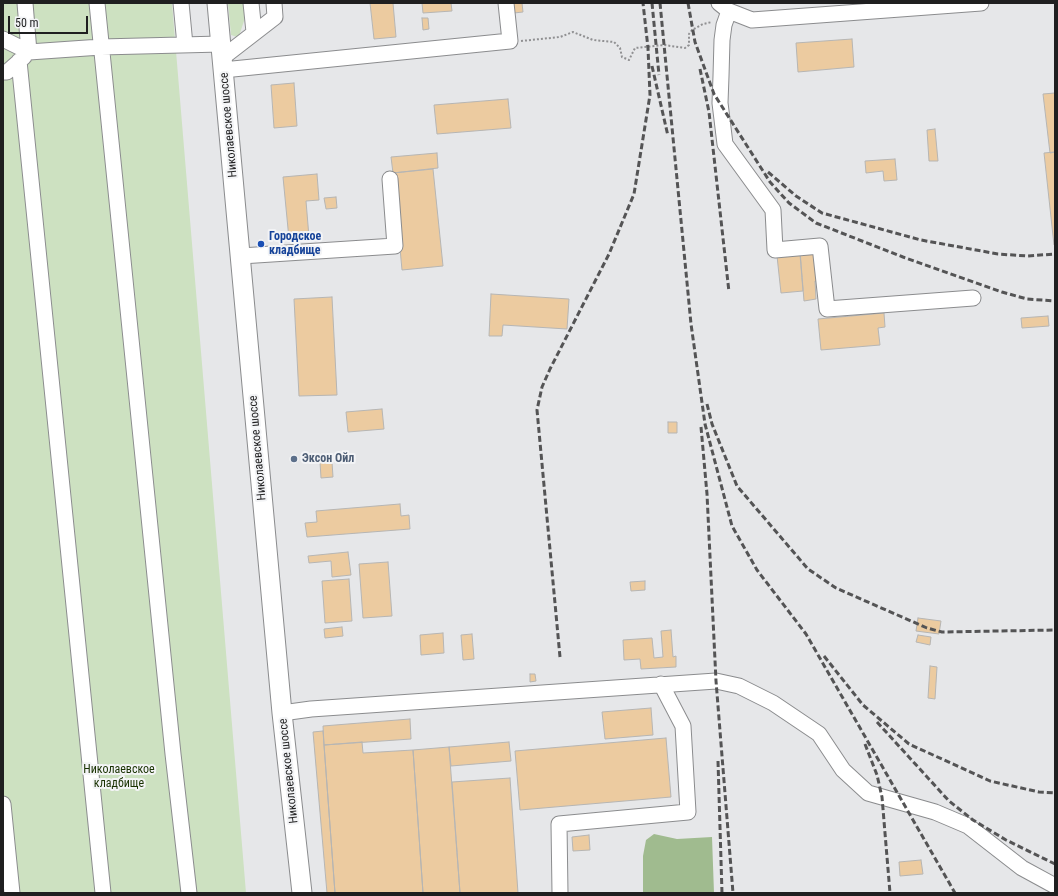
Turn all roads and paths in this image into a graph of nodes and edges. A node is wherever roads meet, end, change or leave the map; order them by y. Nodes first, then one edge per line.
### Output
1 (25, 3) edge
2 (97, 3) edge
3 (181, 3) edge
4 (217, 3) edge
5 (250, 3) edge
6 (259, 3) edge
7 (274, 3) edge
8 (506, 3) edge
9 (981, 3) edge
10 (721, 10) edge
11 (258, 30) junction
12 (3, 39) edge
13 (510, 41) junction
14 (185, 45) junction
15 (101, 47) junction
16 (24, 56) junction
17 (222, 57) junction
18 (3, 72) edge
19 (390, 179) dead end
20 (241, 256) junction
21 (973, 298) dead end
22 (661, 684) junction
23 (282, 713) junction
24 (3, 804) edge
25 (1055, 886) edge
26 (12, 893) edge
27 (103, 893) edge
28 (190, 893) edge
29 (302, 893) edge
30 (560, 893) edge

1 - 16 street
2 - 15 street
3 - 14 street
4 - 17 main road, Николаевское шоссе
5 - 11 street
6 - 11 street
7 - 11 street
8 - 13 street
9 - 10 street
10 - 13 path
10 - 21 street
11 - 17 street
12 - 16 street
13 - 17 street
14 - 15 street
14 - 17 street
15 - 16 street
15 - 28 street
16 - 18 street
16 - 27 street
17 - 20 main road, Николаевское шоссе
19 - 20 street
20 - 23 main road, Николаевское шоссе
22 - 23 street
22 - 25 street
22 - 30 street
23 - 29 main road, Николаевское шоссе
24 - 26 street

